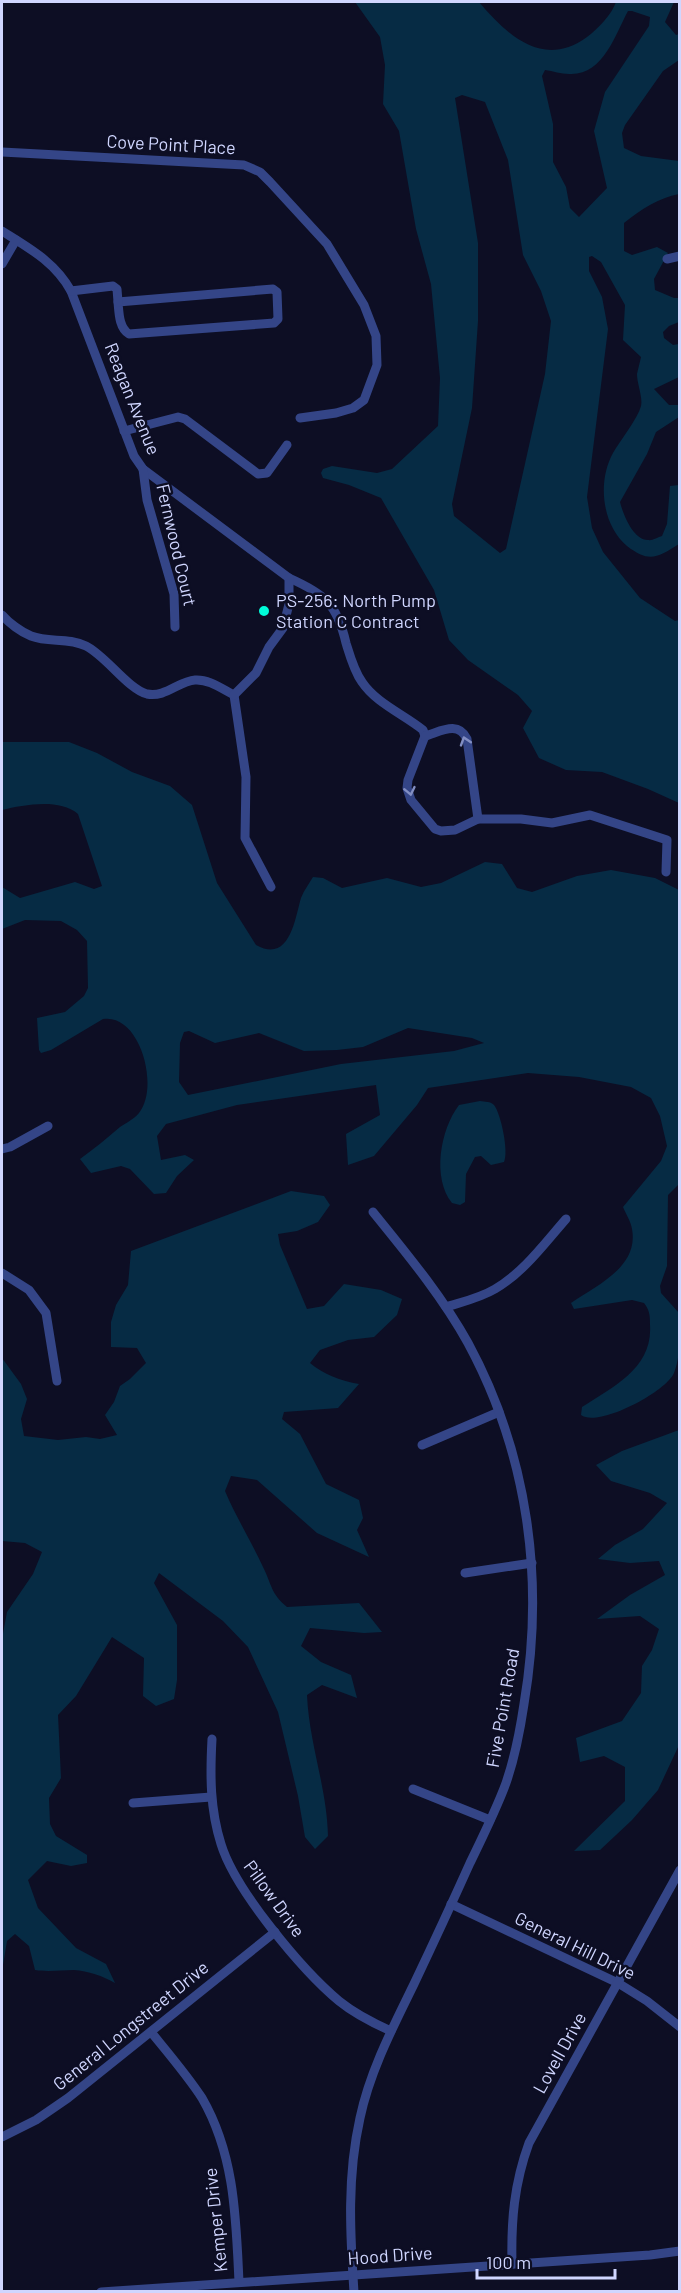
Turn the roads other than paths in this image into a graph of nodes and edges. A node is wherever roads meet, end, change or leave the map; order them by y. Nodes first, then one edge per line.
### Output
1 (2, 152) edge
2 (2, 231) edge
3 (16, 240) junction
4 (680, 256) edge
5 (667, 259) dead end
6 (2, 264) edge
7 (71, 291) junction
8 (118, 302) junction
9 (300, 418) dead end
10 (124, 431) junction
11 (287, 445) dead end
12 (143, 469) junction
13 (289, 578) junction
14 (2, 615) edge
15 (175, 627) dead end
16 (234, 695) junction
17 (425, 736) junction
18 (478, 819) junction
19 (666, 872) dead end
20 (272, 887) dead end
21 (48, 1126) dead end
22 (2, 1149) edge
23 (373, 1212) dead end
24 (566, 1219) dead end
25 (2, 1272) edge
26 (446, 1307) junction
27 (57, 1381) dead end
28 (499, 1412) junction
29 (422, 1445) dead end
30 (532, 1563) junction
31 (465, 1573) dead end
32 (212, 1739) dead end
33 (413, 1789) dead end
34 (211, 1797) junction
35 (133, 1803) dead end
36 (490, 1820) junction
37 (680, 1870) edge
38 (451, 1904) junction
39 (275, 1932) junction
40 (618, 1983) junction
41 (680, 2027) edge
42 (391, 2031) junction
43 (151, 2032) junction
44 (2, 2137) edge
45 (680, 2251) edge
46 (512, 2264) junction
47 (353, 2275) junction
48 (239, 2282) junction
49 (101, 2292) edge
50 (354, 2292) edge

1 - 9 street, Cove Point Place
2 - 3 street, Reagan Avenue
3 - 6 street
3 - 7 street, Reagan Avenue
4 - 5 street
7 - 8 street
7 - 10 street, Reagan Avenue
8 - 8 street
10 - 11 street
10 - 12 street, Reagan Avenue
12 - 13 street, Reagan Avenue
12 - 15 street, Fernwood Court
13 - 16 street
13 - 17 street, Reagan Avenue
14 - 16 street
16 - 20 street
18 -> 17 street
17 -> 18 street
18 - 19 street
21 - 22 street
23 - 26 street, Five Point Road
24 - 26 street
25 - 27 street
26 - 28 street, Five Point Road
28 - 29 street
28 - 30 street, Five Point Road
30 - 31 street
30 - 36 street, Five Point Road
32 - 34 street, Pillow Drive
33 - 36 street
34 - 35 street
34 - 39 street, Pillow Drive
36 - 38 street, Five Point Road
37 - 40 street, Lovell Drive
38 - 40 street, General Hill Drive
38 - 42 street, Five Point Road
39 - 42 street, Pillow Drive
39 - 43 street, General Longstreet Drive
40 - 41 street, General Hill Drive
40 - 46 street, Lovell Drive
42 - 47 street, Five Point Road
43 - 44 street, General Longstreet Drive
43 - 48 street, Kemper Drive
45 - 46 street, Hood Drive
46 - 47 street, Hood Drive
47 - 48 street, Hood Drive
47 - 50 street, Five Point Road
48 - 49 street, Hood Drive

